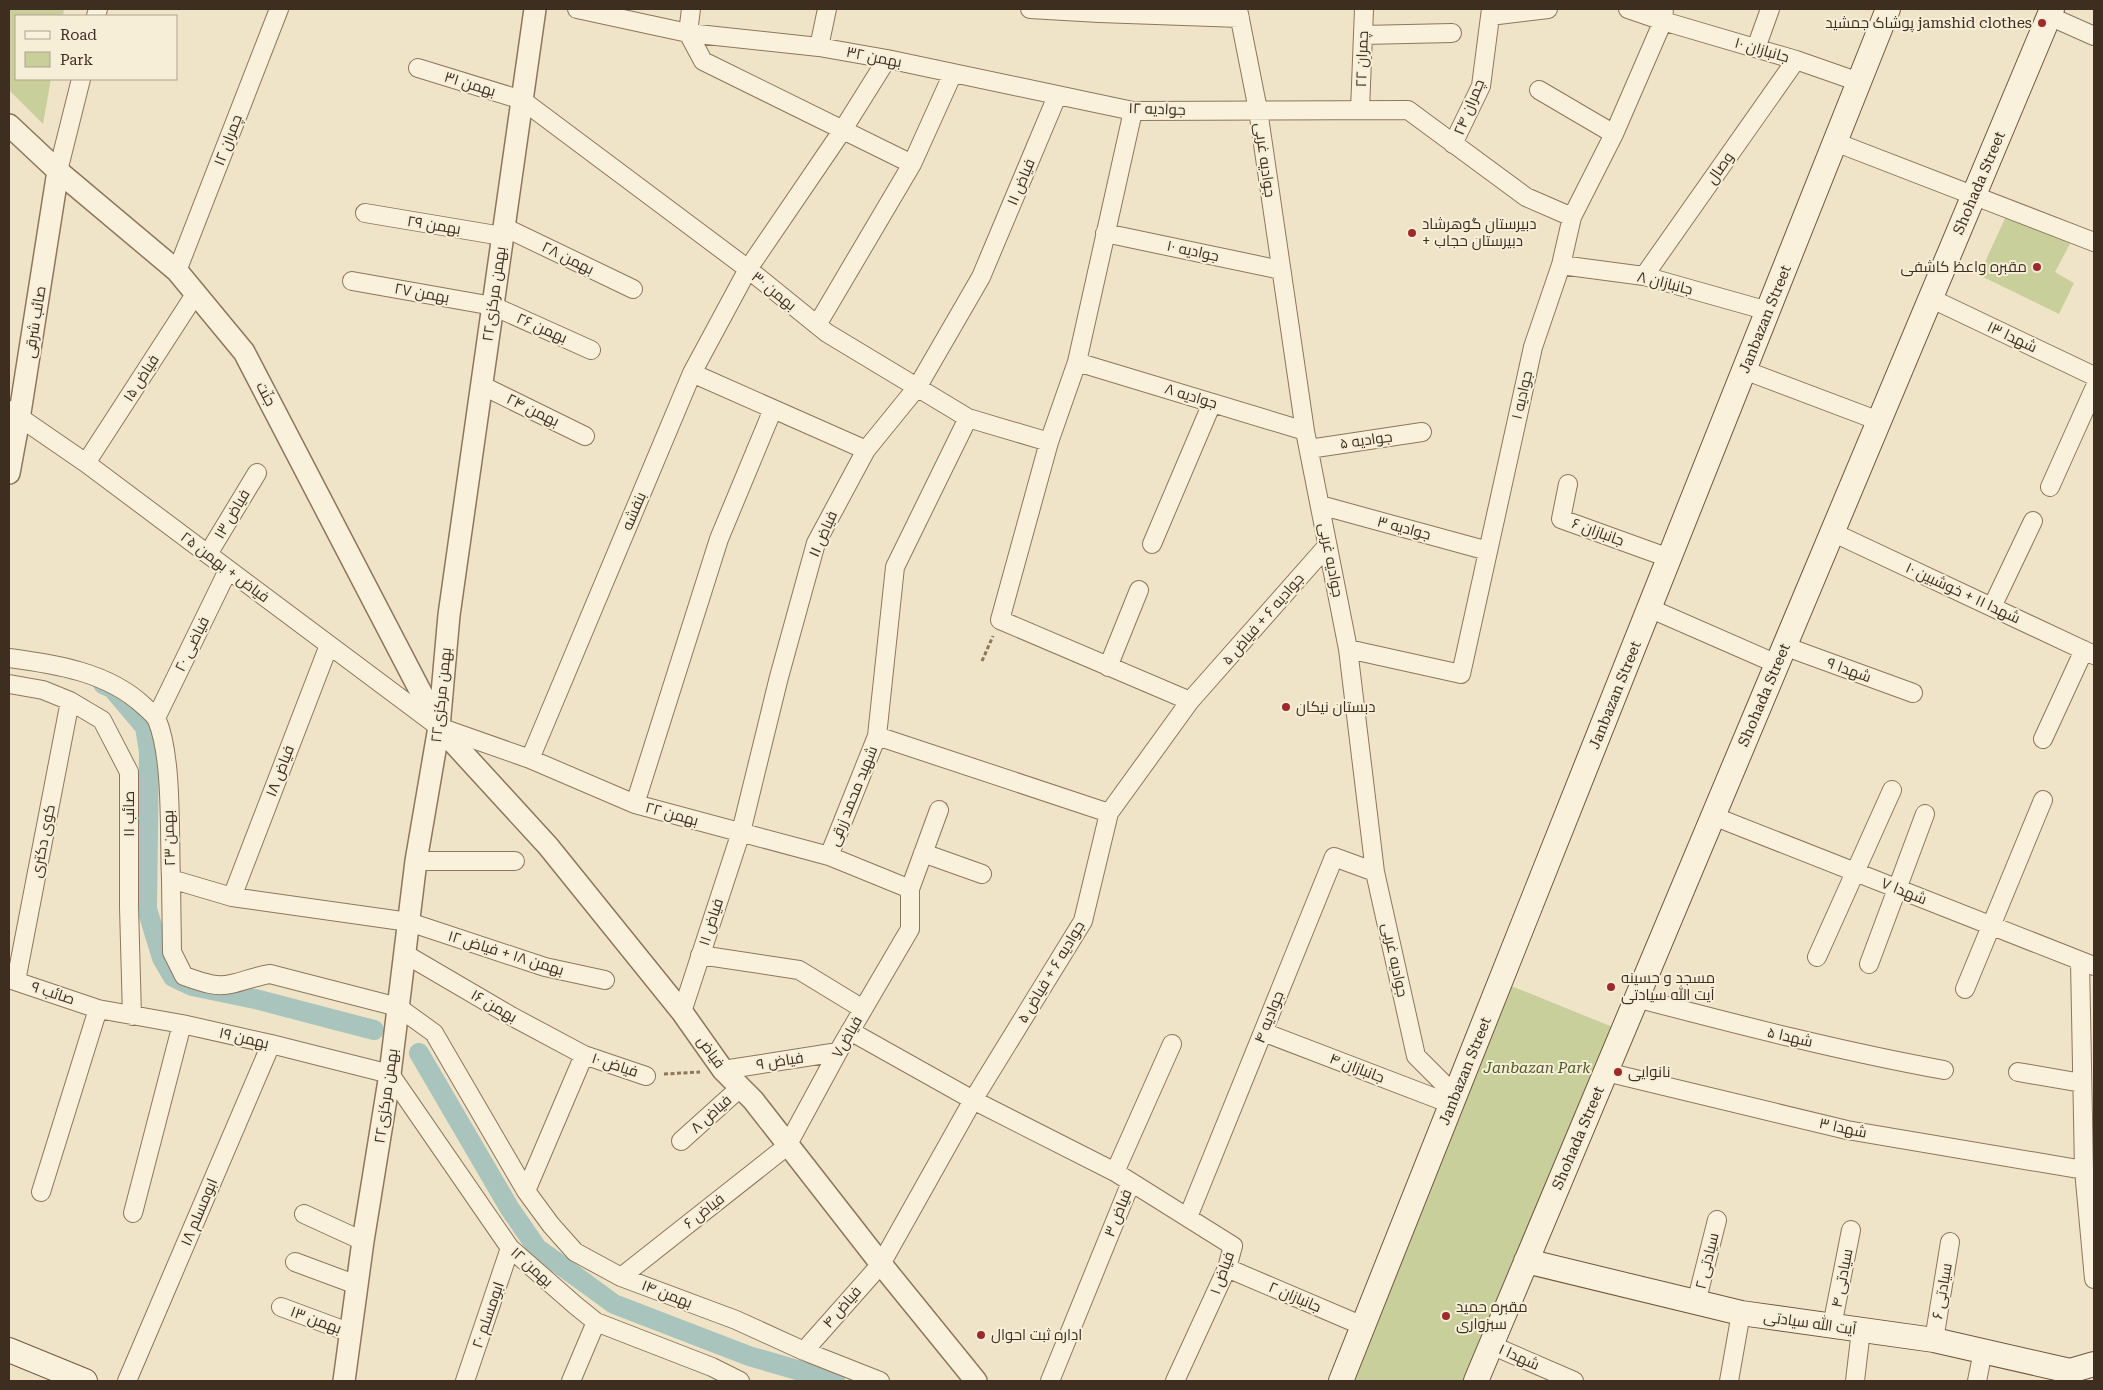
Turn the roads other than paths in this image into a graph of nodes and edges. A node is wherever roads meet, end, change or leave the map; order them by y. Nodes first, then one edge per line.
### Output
1 (279, 9) edge
2 (535, 9) edge
3 (577, 9) edge
4 (691, 9) edge
5 (827, 9) edge
6 (1030, 9) edge
7 (1364, 9) edge
8 (1548, 9) edge
9 (1628, 9) edge
10 (1770, 9) edge
11 (1888, 9) edge
12 (1099, 11) edge
13 (1490, 12) edge
14 (2051, 12) edge
15 (1239, 13) edge
16 (1664, 15) edge
17 (688, 33) junction
18 (1452, 33) dead end
19 (1363, 35) junction
20 (2094, 36) edge
21 (819, 47) junction
22 (1756, 48) junction
23 (887, 59) junction
24 (1796, 60) junction
25 (418, 68) dead end
26 (953, 73) junction
27 (81, 80) edge
28 (1859, 82) junction
29 (1539, 90) dead end
30 (1058, 96) junction
31 (522, 100) junction
32 (1258, 110) junction
33 (1360, 110) junction
34 (1133, 111) junction
35 (9, 124) edge
36 (842, 131) junction
37 (1614, 134) junction
38 (1835, 142) junction
39 (1453, 144) junction
40 (912, 164) junction
41 (58, 171) junction
42 (1974, 196) junction
43 (364, 213) dead end
44 (1572, 217) junction
45 (503, 231) junction
46 (1105, 233) junction
47 (2094, 242) edge
48 (1561, 265) junction
49 (748, 269) junction
50 (1281, 270) junction
51 (177, 271) junction
52 (1644, 276) junction
53 (352, 281) dead end
54 (633, 289) dead end
55 (196, 293) junction
56 (1930, 298) junction
57 (493, 306) junction
58 (1768, 311) junction
59 (817, 325) junction
60 (591, 350) dead end
61 (1076, 362) junction
62 (1744, 370) junction
63 (692, 373) junction
64 (2094, 376) edge
65 (481, 385) junction
66 (918, 386) junction
67 (2094, 389) edge
68 (1212, 403) junction
69 (774, 409) junction
70 (14, 414) edge
71 (968, 418) junction
72 (1879, 421) junction
73 (1305, 431) junction
74 (1422, 432) dead end
75 (585, 436) dead end
76 (1049, 442) junction
77 (1309, 449) junction
78 (866, 450) junction
79 (86, 463) junction
80 (9, 473) edge
81 (257, 473) dead end
82 (1568, 484) dead end
83 (2050, 487) dead end
84 (1320, 505) junction
85 (2033, 521) dead end
86 (1832, 532) junction
87 (1152, 544) dead end
88 (1327, 546) junction
89 (1488, 551) junction
90 (208, 554) junction
91 (1670, 558) junction
92 (228, 570) junction
93 (1139, 590) dead end
94 (1992, 607) junction
95 (1649, 608) junction
96 (329, 645) junction
97 (1348, 649) junction
98 (2089, 653) edge
99 (1780, 655) junction
100 (9, 658) edge
101 (1108, 666) junction
102 (9, 684) edge
103 (1913, 693) dead end
104 (70, 701) junction
105 (1190, 702) junction
106 (156, 718) junction
107 (439, 727) junction
108 (877, 736) junction
109 (2043, 739) dead end
110 (530, 759) junction
111 (1892, 790) dead end
112 (2044, 800) dead end
113 (635, 804) junction
114 (939, 810) dead end
115 (1109, 814) junction
116 (1925, 814) dead end
117 (1713, 816) junction
118 (741, 832) junction
119 (923, 852) junction
120 (829, 856) junction
121 (416, 861) junction
122 (515, 861) dead end
123 (1375, 872) junction
124 (1854, 872) junction
125 (982, 874) dead end
126 (171, 880) junction
127 (910, 889) junction
128 (1897, 889) junction
129 (232, 897) junction
130 (409, 922) junction
131 (1991, 926) junction
132 (405, 954) junction
133 (700, 955) junction
134 (1818, 956) dead end
135 (1869, 964) dead end
136 (2087, 964) edge
137 (12, 980) edge
138 (605, 980) dead end
139 (1965, 989) dead end
140 (1636, 998) junction
141 (398, 1007) junction
142 (98, 1008) junction
143 (863, 1009) junction
144 (682, 1012) junction
145 (132, 1016) junction
146 (182, 1024) junction
147 (850, 1031) junction
148 (1263, 1032) junction
149 (271, 1044) junction
150 (1172, 1044) dead end
151 (838, 1052) junction
152 (584, 1055) junction
153 (723, 1070) junction
154 (1944, 1070) dead end
155 (1606, 1072) junction
156 (2018, 1072) dead end
157 (390, 1074) junction
158 (646, 1076) road end
159 (2082, 1083) junction
160 (741, 1087) junction
161 (973, 1100) junction
162 (1453, 1100) junction
163 (681, 1141) dead end
164 (788, 1146) junction
165 (2084, 1170) junction
166 (1114, 1172) junction
167 (1131, 1182) junction
168 (526, 1191) junction
169 (41, 1192) dead end
170 (132, 1213) dead end
171 (304, 1214) dead end
172 (1188, 1217) junction
173 (1717, 1220) dead end
174 (1851, 1230) dead end
175 (363, 1241) junction
176 (1950, 1242) dead end
177 (510, 1248) junction
178 (1526, 1261) junction
179 (295, 1262) dead end
180 (881, 1264) junction
181 (1227, 1268) junction
182 (621, 1277) junction
183 (2094, 1278) edge
184 (357, 1285) junction
185 (1696, 1303) junction
186 (281, 1307) dead end
187 (1741, 1313) junction
188 (596, 1322) junction
189 (1363, 1326) junction
190 (1832, 1326) junction
191 (1861, 1330) junction
192 (351, 1333) junction
193 (1934, 1340) junction
194 (1491, 1345) junction
195 (804, 1351) junction
196 (1983, 1351) junction
197 (10, 1356) edge
198 (2094, 1364) edge
199 (2064, 1376) edge
200 (85, 1381) edge
201 (127, 1381) edge
202 (344, 1381) edge
203 (465, 1381) edge
204 (571, 1381) edge
205 (740, 1381) edge
206 (880, 1381) edge
207 (976, 1381) edge
208 (1050, 1381) edge
209 (1175, 1381) edge
210 (1341, 1381) edge
211 (1476, 1381) edge
212 (1574, 1381) edge
213 (1730, 1381) edge
214 (1855, 1381) edge
215 (1978, 1381) edge

1 - 51 street, چمران ۱۲
2 - 31 street, ۲۲بهمن مرکزی
3 - 17 street, بهمن ۳۲
4 - 17 street
5 - 21 street
6 - 12 street
7 - 19 street, چمران ۲۲
8 - 13 street
9 - 16 street, جانبازان ۱۰
10 - 22 street
11 - 28 main road, Janbazan Street
12 - 15 street
13 - 39 street, چمران ۲۴
14 - 20 street
14 - 42 main road, Shohada Street
15 - 32 street, جوادیه غربی
16 - 22 street, جانبازان ۱۰
16 - 37 street, جوادیه ۱
17 - 21 street, بهمن ۳۲
17 - 36 street
18 - 19 street
19 - 33 street, چمران ۲۲
21 - 23 street, بهمن ۳۲
22 - 24 street, جانبازان ۱۰
23 - 26 street, بهمن ۳۲
23 - 36 street, بنفشه
24 - 28 street, جانبازان ۱۰
24 - 52 street, وصال
25 - 31 street, بهمن ۳۱
26 - 30 street, بهمن ۳۲
26 - 40 street
27 - 41 street
28 - 38 main road, Janbazan Street
29 - 37 street
30 - 34 street, جوادیه ۱۲
30 - 66 street, فیاض ۱۱
31 - 45 street, ۲۲بهمن مرکزی
31 - 49 street, بهمن ۳۰
32 - 33 street, جوادیه ۱۲
32 - 34 street, جوادیه ۱۲
32 - 50 street, جوادیه غربی
33 - 39 street, جوادیه ۱۲
34 - 46 street
35 - 41 street, جنّت
36 - 40 street
36 - 49 street, بنفشه
37 - 44 street, جوادیه ۱
38 - 42 street
38 - 58 main road, Janbazan Street
39 - 44 street, جوادیه ۱۲
40 - 59 street
41 - 51 street, جنّت
41 - 70 street, صائب شرقی
42 - 47 street
42 - 56 main road, Shohada Street
43 - 45 street, بهمن ۲۹
44 - 48 street, جوادیه ۱
45 - 54 street, بهمن ۲۸
45 - 57 street, ۲۲بهمن مرکزی
46 - 50 street, جوادیه ۱۰
46 - 61 street
48 - 52 street, جانبازان ۸
48 - 89 street, جوادیه ۱
49 - 59 street, بهمن ۳۰
49 - 63 street, بنفشه
50 - 73 street, جوادیه غربی
51 - 55 street, جنّت
52 - 58 street, جانبازان ۸
53 - 57 street, بهمن ۲۷
55 - 79 street, فیاض ۱۵
55 - 107 street, جنّت
56 - 64 street, شهدا ۱۳
56 - 72 main road, Shohada Street
57 - 60 street, بهمن ۲۶
57 - 65 street, ۲۲بهمن مرکزی
58 - 62 main road, Janbazan Street
59 - 66 street, بهمن ۳۰
61 - 68 street, جوادیه ۸
61 - 76 street
62 - 72 street
62 - 91 main road, Janbazan Street
63 - 69 street
63 - 110 street, بنفشه
65 - 75 street, بهمن ۲۴
65 - 107 street, ۲۲بهمن مرکزی
66 - 71 street, بهمن ۳۰
66 - 78 street, فیاض ۱۱
67 - 83 street
68 - 73 street, جوادیه ۸
68 - 87 street
69 - 78 street
69 - 113 street
70 - 79 street, فیاض + بهمن ۲۵
70 - 80 street, صائب شرقی
71 - 76 street, بهمن ۳۰
71 - 108 street, شهید محمد زرقی
72 - 86 main road, Shohada Street
73 - 77 street, جوادیه غربی
74 - 77 street, جوادیه ۵
76 - 101 street
77 - 84 street, جوادیه غربی
78 - 118 street, فیاض ۱۱
79 - 90 street, فیاض + بهمن ۲۵
81 - 90 street, فیاض ۱۳
82 - 91 street, جانبازان ۶
84 - 88 street, جوادیه غربی
84 - 89 street, جوادیه ۳
85 - 94 street
86 - 94 street, شهدا ۱۱ + خوشبین ۱۰
86 - 99 main road, Shohada Street
88 - 97 street, جوادیه غربی
88 - 105 street, جوادیه ۶ + فیاض ۵
89 - 97 street, جوادیه ۱
90 - 92 street, فیاض + بهمن ۲۵
91 - 95 main road, Janbazan Street
92 - 96 street, فیاض + بهمن ۲۵
92 - 106 street, فیاضی ۲۰
93 - 101 street
94 - 98 street, شهدا ۱۱ + خوشبین ۱۰
95 - 99 street, شهدا ۹
95 - 162 main road, Janbazan Street
96 - 107 street, فیاض + بهمن ۲۵
96 - 129 street, فیاض ۱۸
97 - 123 street, جوادیه غربی
98 - 109 street
99 - 103 street, شهدا ۹
99 - 117 main road, Shohada Street
100 - 106 street
101 - 105 street
102 - 104 street, صائب ۱۱
104 - 137 street, کوی دکتری
104 - 145 street, صائب ۱۱
105 - 115 street, جوادیه ۶ + فیاض ۵
106 - 126 street, بهمن ۲۳
107 - 110 street, بهمن ۲۲
107 - 121 street, ۲۲بهمن مرکزی
107 - 144 street, فیاض
108 - 115 street
108 - 120 street, شهید محمد زرقی
110 - 113 street, بهمن ۲۲
111 - 124 street
112 - 131 street
113 - 118 street, بهمن ۲۲
114 - 119 street
115 - 161 street, جوادیه ۶ + فیاض ۵
116 - 128 street
117 - 124 street, شهدا ۷
117 - 140 main road, Shohada Street
118 - 120 street, بهمن ۲۲
118 - 133 street, فیاض ۱۱
119 - 125 street
119 - 127 street
120 - 127 street, بهمن ۲۲
121 - 122 street
121 - 130 street, ۲۲بهمن مرکزی
123 - 148 street, جوادیه ۴
123 - 162 street, جوادیه غربی
124 - 128 street, شهدا ۷
124 - 134 street
126 - 129 street, بهمن ۲۳
126 - 141 street
127 - 143 street, فیاض۷
128 - 131 street, شهدا ۷
128 - 135 street
129 - 130 street, بهمن ۲۳
130 - 132 street, ۲۲بهمن مرکزی
130 - 138 street, بهمن ۱۸ + فیاض ۱۲
131 - 136 street, شهدا ۷
131 - 139 street
132 - 141 street, ۲۲بهمن مرکزی
132 - 152 street, بهمن ۱۶
133 - 143 street
133 - 144 street, فیاض ۱۱
136 - 159 street
137 - 142 street, صائب ۹
140 - 154 street, شهدا ۵
140 - 155 main road, Shohada Street
141 - 157 street, ۲۲بهمن مرکزی
141 - 168 street, بهمن ۱۴
142 - 145 street, بهمن ۱۹
142 - 169 street
143 - 147 street, فیاض۷
144 - 153 street, فیاض
145 - 146 street, بهمن ۱۹
146 - 149 street, بهمن ۱۹
146 - 170 street
147 - 151 street, فیاض۷
147 - 161 street, فیاض ۳
148 - 162 street, جانبازان ۴
148 - 172 street, جوادیه ۴
149 - 157 street, بهمن ۱۹
149 - 201 street, ابومسلم ۱۸
150 - 166 street
151 - 153 street, فیاض ۹
151 - 164 street, فیاض۷
152 - 158 street, فیاض ۱۰
152 - 168 street
153 - 160 street, فیاض
155 - 165 street, شهدا ۳
155 - 178 main road, Shohada Street
156 - 159 street
157 - 175 street, ۲۲بهمن مرکزی
157 - 177 street, بهمن ۱۲
159 - 165 street
160 - 163 street, فیاض ۸
160 - 164 street, فیاض
161 - 166 street, فیاض ۳
161 - 180 street, جوادیه ۶ + فیاض ۵
162 - 189 main road, Janbazan Street
164 - 180 street, فیاض
164 - 182 street, فیاض ۶
165 - 183 street
166 - 167 street, فیاض ۳
167 - 172 street, فیاض ۱
167 - 208 street, فیاض ۳
168 - 182 street, بهمن ۱۴
171 - 175 street
172 - 181 street, فیاض ۱
173 - 185 street, سیادتی ۲
174 - 190 street, سیادتی ۴
175 - 184 street, ۲۲بهمن مرکزی
176 - 193 street, سیادتی ۶
177 - 188 street, بهمن ۱۲
177 - 203 street, ابومسلم ۲۰
178 - 185 main road, آیت الله سیادتی
178 - 194 main road, Shohada Street
179 - 184 street
180 - 195 street, فیاض ۴
180 - 207 street, فیاض
181 - 189 street, جانبازان ۲
181 - 209 street, فیاض ۱
182 - 195 street, بهمن ۱۴
184 - 192 street, ۲۲بهمن مرکزی
185 - 187 main road, آیت الله سیادتی
186 - 192 street, بهمن ۱۳
187 - 190 main road, آیت الله سیادتی
187 - 213 street
188 - 204 street
188 - 205 street, بهمن ۱۲
189 - 210 main road, Janbazan Street
190 - 191 main road, آیت الله سیادتی
191 - 193 main road, آیت الله سیادتی
191 - 214 street
192 - 202 street, ۲۲بهمن مرکزی
193 - 196 main road, آیت الله سیادتی
194 - 211 main road, Shohada Street
194 - 212 street, شهدا ۱
195 - 206 street, بهمن ۱۴
196 - 199 main road, آیت الله سیادتی
196 - 215 street
197 - 200 main road
198 - 199 main road, آیت الله سیادتی

